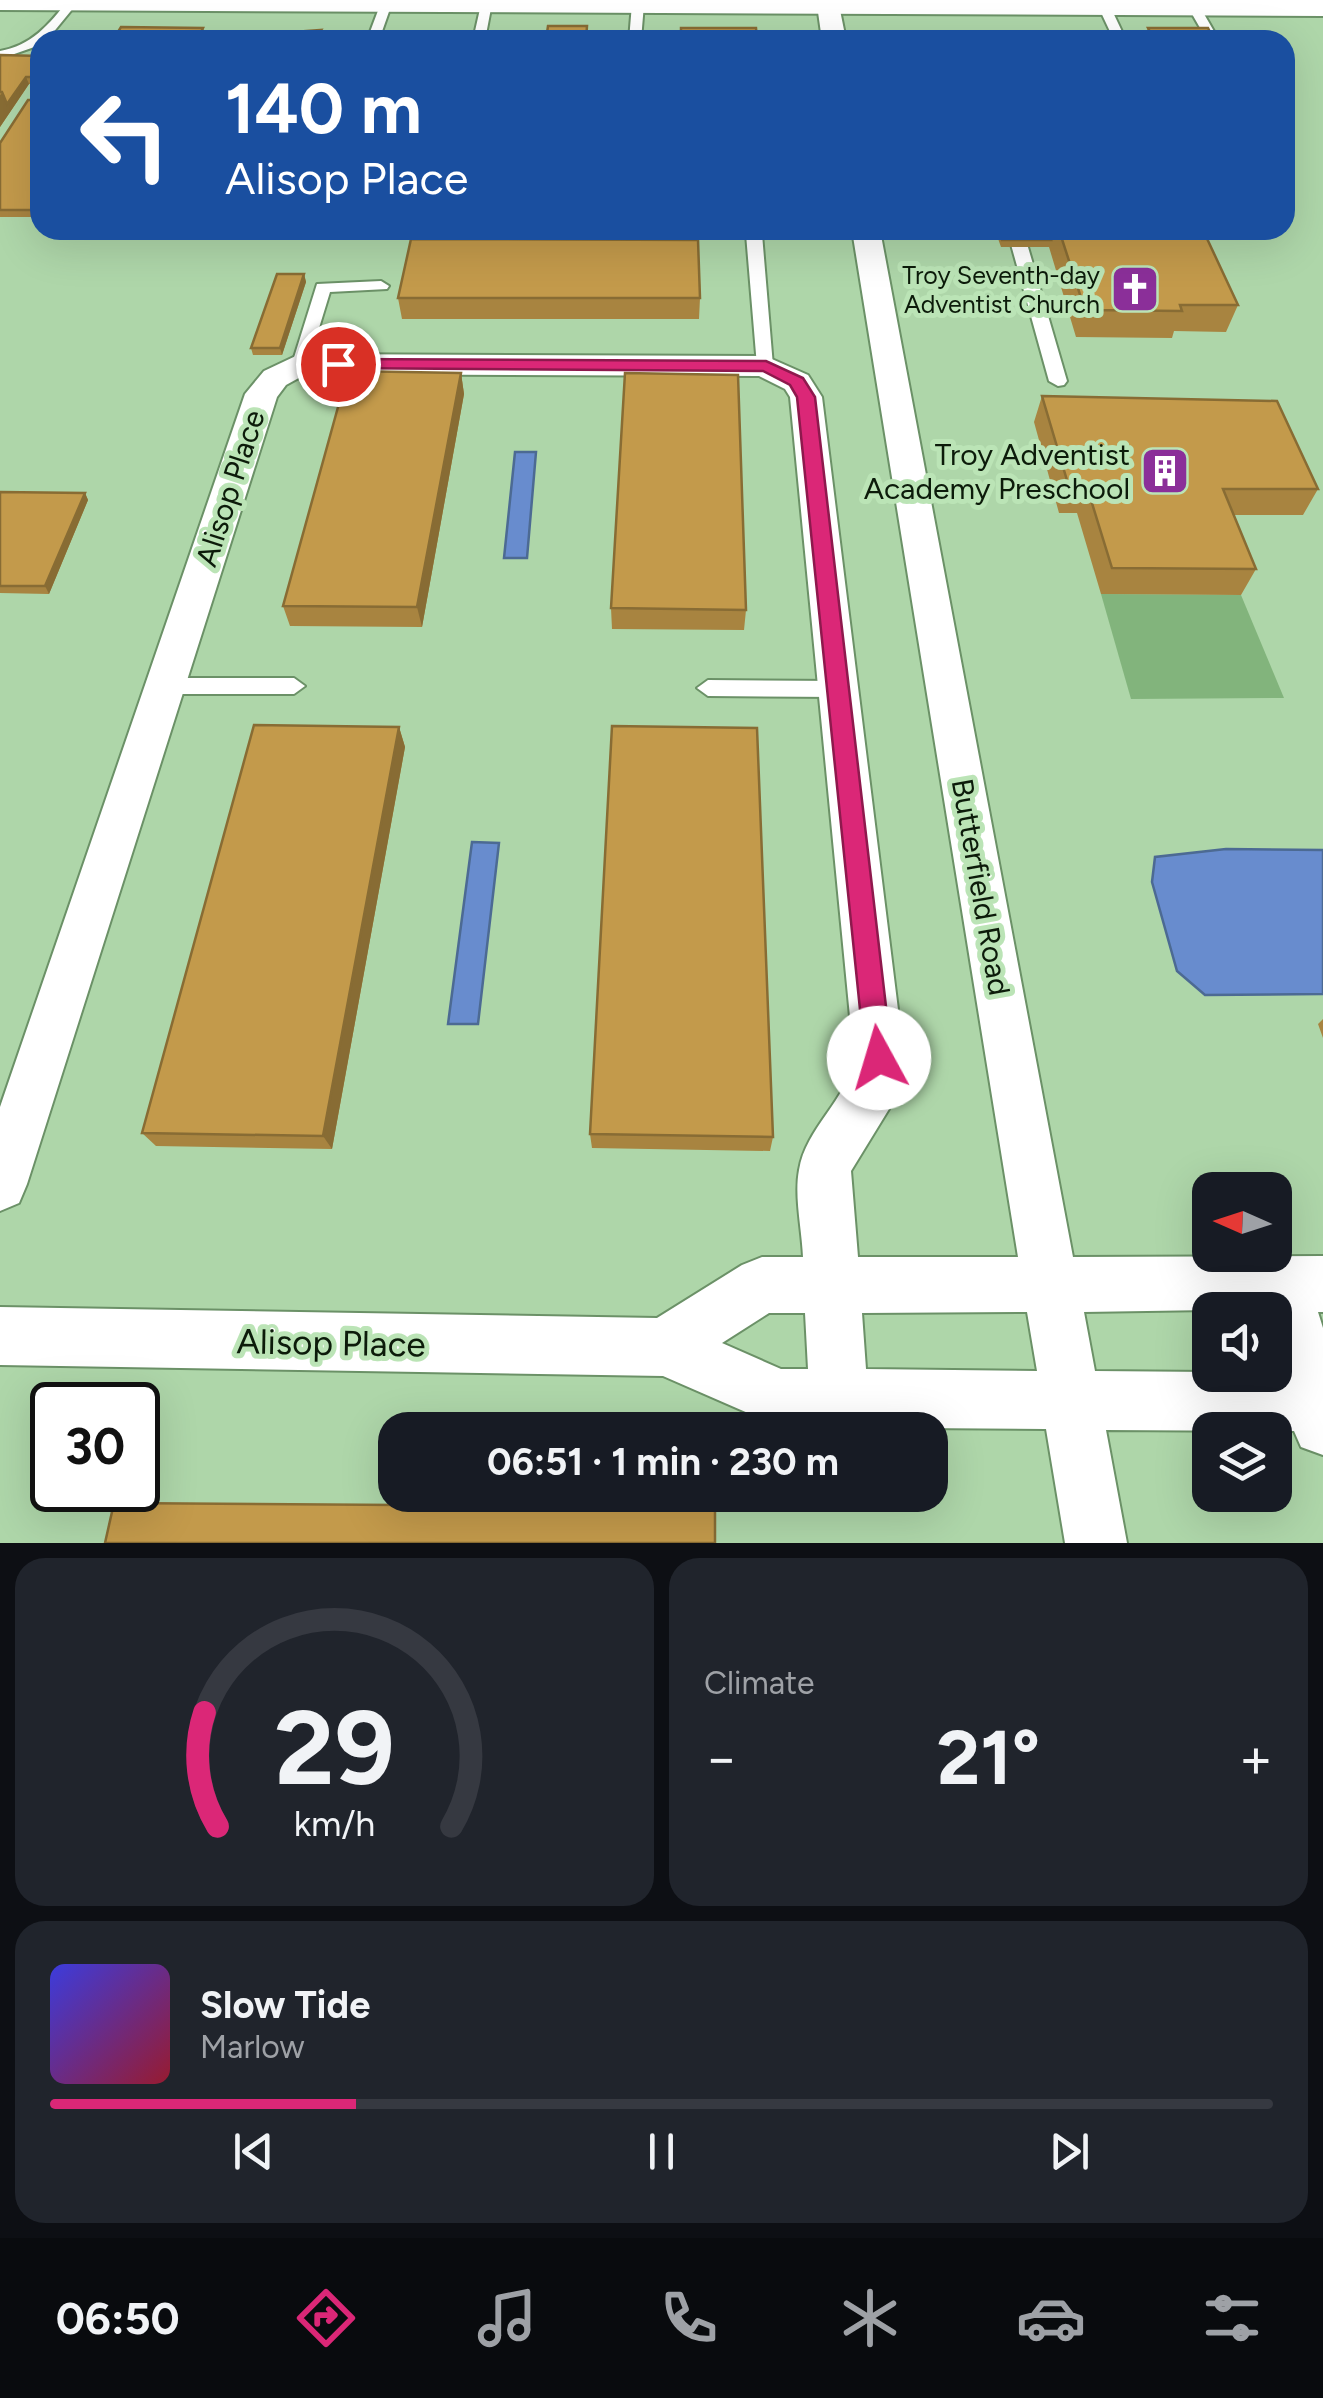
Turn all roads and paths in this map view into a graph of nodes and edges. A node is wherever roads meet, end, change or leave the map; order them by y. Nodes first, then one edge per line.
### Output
1 (0, 1) edge
2 (72, 1) edge
3 (394, 2) edge
4 (624, 2) edge
5 (486, 3) junction
6 (828, 5) junction
7 (1104, 6) junction
8 (1194, 6) junction
9 (1323, 7) edge
10 (50, 30) edge
11 (379, 30) edge
12 (481, 30) edge
13 (632, 30) edge
14 (832, 30) edge
15 (1115, 30) edge
16 (1207, 30) edge
17 (30, 45) edge
18 (0, 56) edge
19 (755, 240) edge
20 (868, 240) edge
21 (1019, 240) edge
22 (381, 286) dead end
23 (300, 364) junction
24 (766, 366) junction
25 (1058, 381) dead end
26 (164, 686) junction
27 (294, 686) dead end
28 (708, 688) dead end
29 (838, 689) junction
30 (0, 1184) edge
31 (830, 1282) junction
32 (1050, 1283) junction
33 (1302, 1284) edge
34 (1, 1340) edge
35 (664, 1347) junction
36 (840, 1398) junction
37 (1071, 1401) junction
38 (1320, 1412) edge
39 (1096, 1543) edge

1 - 2 main road
2 - 3 main road
2 - 10 lane
3 - 5 main road
3 - 11 lane
4 - 5 main road
4 - 6 main road
4 - 13 lane
5 - 12 lane
6 - 7 main road
6 - 14 street
7 - 8 main road
7 - 15 lane
8 - 9 main road
8 - 16 lane
17 - 18 lane
19 - 24 lane
20 - 32 street, Butterfield Road
21 - 25 lane
22 - 23 lane
23 - 24 street
23 - 26 street, Alisop Place
24 - 29 street
26 - 27 lane
26 - 30 street, Alisop Place
28 - 29 lane
29 - 31 street
31 - 32 street
31 - 35 street
31 - 36 street
32 - 33 street
32 - 37 street, Butterfield Road
33 - 38 street
34 - 35 street, Alisop Place
35 - 36 street, Alisop Place
36 - 37 street, Alisop Place
37 - 38 street, Alisop Place
37 - 39 street, Butterfield Road

